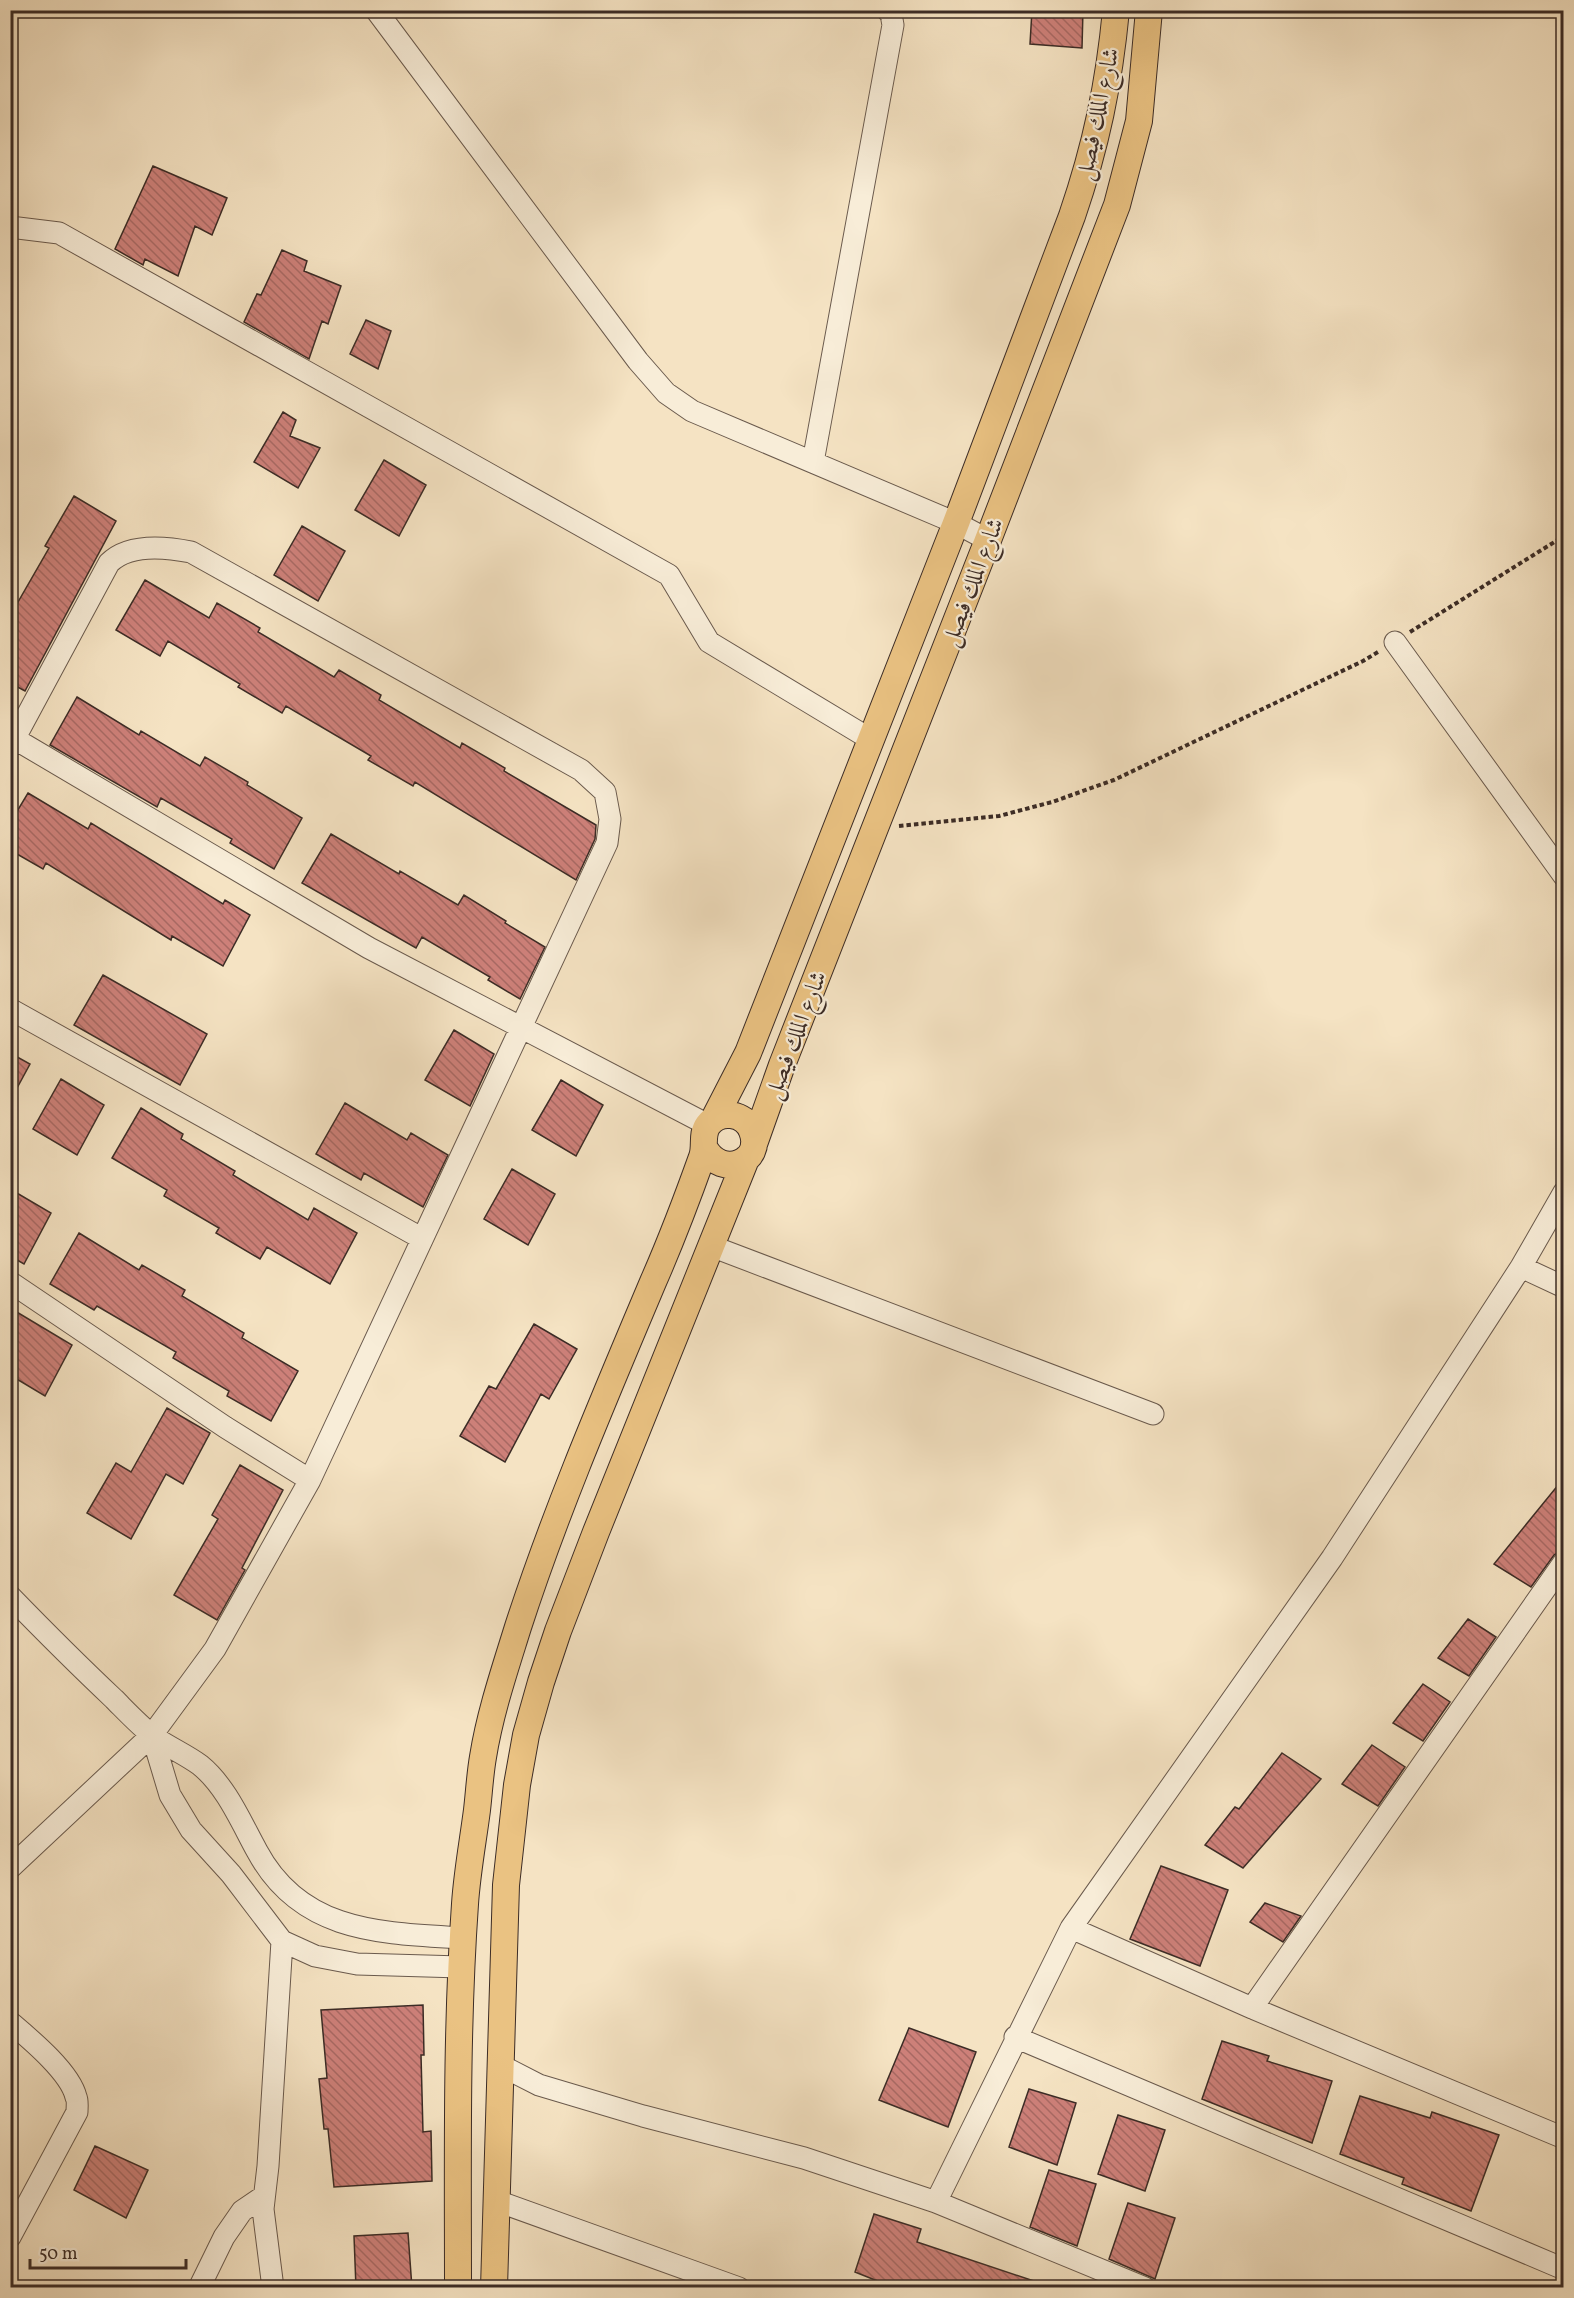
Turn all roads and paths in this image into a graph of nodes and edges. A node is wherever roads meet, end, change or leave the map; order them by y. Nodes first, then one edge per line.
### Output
1 (376, 10) edge
2 (887, 10) edge
3 (1116, 10) edge
4 (1149, 10) edge
5 (10, 227) edge
6 (813, 462) junction
7 (956, 523) junction
8 (1563, 536) edge
9 (988, 540) junction
10 (1395, 642) junction
11 (870, 739) junction
12 (13, 743) edge
13 (874, 828) junction
14 (1563, 876) edge
15 (10, 1009) edge
16 (521, 1028) junction
17 (709, 1131) junction
18 (750, 1151) junction
19 (1563, 1192) edge
20 (421, 1238) junction
21 (711, 1246) junction
22 (1521, 1267) junction
23 (10, 1282) edge
24 (1563, 1287) edge
25 (1153, 1414) dead end
26 (310, 1480) junction
27 (1563, 1562) edge
28 (10, 1596) edge
29 (152, 1735) junction
30 (10, 1868) edge
31 (1071, 1928) junction
32 (463, 1938) junction
33 (282, 1941) junction
34 (461, 1967) junction
35 (1252, 2008) junction
36 (10, 2022) edge
37 (1016, 2037) junction
38 (458, 2062) junction
39 (500, 2065) junction
40 (1563, 2138) edge
41 (264, 2196) junction
42 (497, 2201) junction
43 (936, 2202) junction
44 (10, 2237) edge
45 (1563, 2269) edge
46 (1563, 2282) edge
47 (199, 2288) edge
48 (273, 2288) edge
49 (458, 2288) edge
50 (494, 2288) edge
51 (740, 2288) edge
52 (1145, 2288) edge
53 (1562, 2288) edge

1 - 6 street
2 - 6 street
3 - 7 main road, شارع الملك فيصل
4 - 9 main road, شارع الملك فيصل
5 - 11 street
6 - 7 street
7 - 9 street
7 - 11 main road, شارع الملك فيصل
8 - 10 path
9 - 13 main road, شارع الملك فيصل
10 - 13 path
10 - 14 street
11 - 17 main road, شارع الملك فيصل
12 - 16 street
12 - 16 street
13 - 18 main road, شارع الملك فيصل
15 - 20 street
16 - 17 street
16 - 20 street
17 - 18 main road
17 - 18 main road
17 - 32 main road, شارع الملك فيصل
18 - 21 main road, شارع الملك فيصل
19 - 22 street
20 - 26 street
21 - 25 street
21 - 39 main road, شارع الملك فيصل
22 - 24 street
22 - 31 street
23 - 26 street
26 - 29 street
27 - 35 street
28 - 29 street
29 - 30 street
29 - 32 street
29 - 33 street
31 - 35 street
31 - 37 street
32 - 34 main road, شارع الملك فيصل
33 - 34 street
33 - 41 street
34 - 38 main road, شارع الملك فيصل
35 - 40 street
36 - 44 street
37 - 43 street
37 - 45 street
38 - 39 main road
38 - 49 main road, شارع الملك فيصل
39 - 42 main road, شارع الملك فيصل
39 - 43 street
41 - 47 street
41 - 48 street
42 - 50 main road, شارع الملك فيصل
42 - 51 street
43 - 52 street
46 - 53 street

